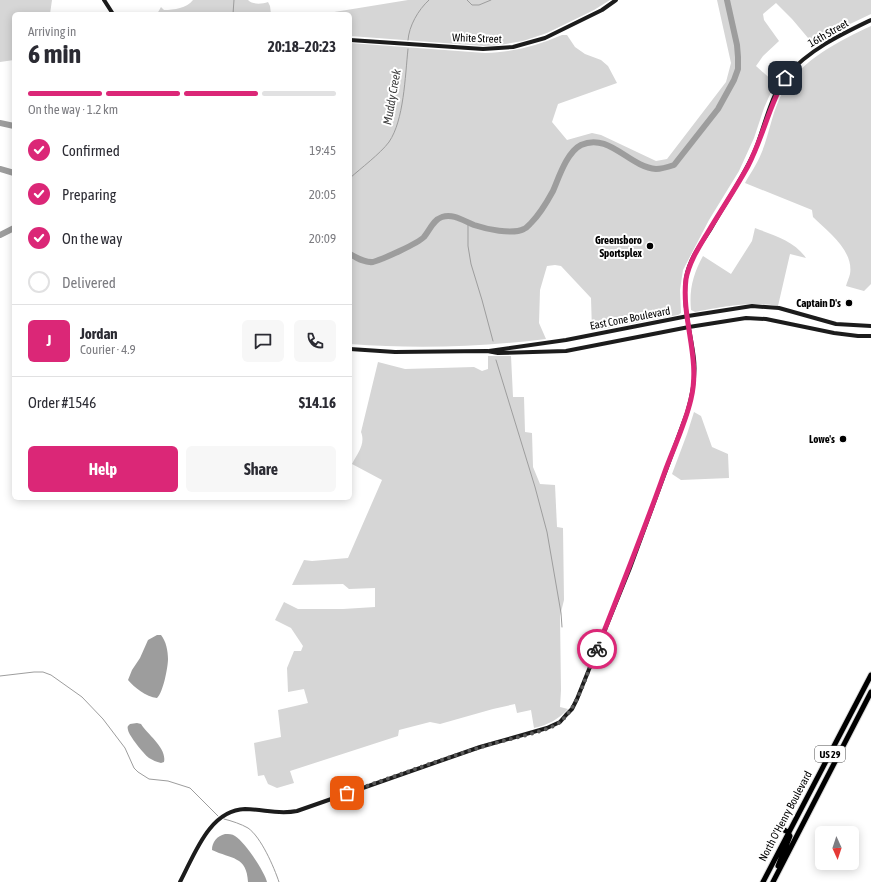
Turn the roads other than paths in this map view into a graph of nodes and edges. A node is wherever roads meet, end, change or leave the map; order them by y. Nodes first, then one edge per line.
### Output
1 (104, 0) edge
2 (616, 0) edge
3 (112, 12) edge
4 (871, 20) edge
5 (352, 40) edge
6 (688, 316) junction
7 (871, 326) edge
8 (689, 327) junction
9 (871, 336) edge
10 (352, 349) edge
11 (487, 351) junction
12 (871, 675) edge
13 (871, 692) edge
14 (778, 827) dead end
15 (788, 832) junction
16 (180, 882) edge
17 (763, 882) edge
18 (772, 882) edge

1 - 3 street
2 - 5 street, White Street
4 - 6 street, 16th Street
6 - 7 street, East Cone Boulevard
6 - 8 street, 16th Street
6 - 11 street, East Cone Boulevard
8 - 9 street, East Cone Boulevard
8 - 11 street, East Cone Boulevard
8 - 16 street, 16th Street
10 - 11 street, East Cone Boulevard
12 - 15 highway, North O'Henry Boulevard / US 29
13 - 18 highway, North O'Henry Boulevard / US 29
14 - 15 highway
15 - 17 highway, North O'Henry Boulevard / US 29
15 - 18 highway

